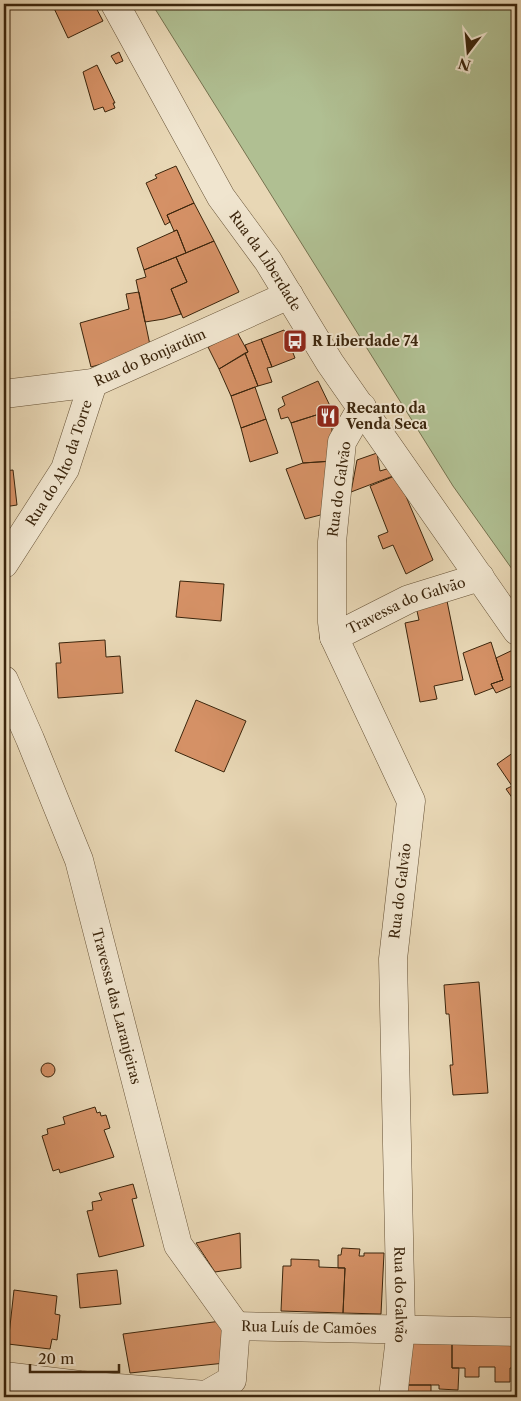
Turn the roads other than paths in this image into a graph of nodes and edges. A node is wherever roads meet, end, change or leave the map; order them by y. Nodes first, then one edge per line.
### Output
1 (115, 4) edge
2 (289, 295) junction
3 (93, 382) junction
4 (4, 394) edge
5 (362, 407) junction
6 (4, 564) edge
7 (480, 577) junction
8 (517, 631) edge
9 (334, 637) junction
10 (4, 680) edge
11 (236, 1326) junction
12 (401, 1329) junction
13 (517, 1332) edge
14 (4, 1376) edge
15 (79, 1391) edge
16 (393, 1397) edge

1 - 2 street, Rua da Liberdade
2 - 3 street, Rua do Bonjardim
2 - 5 street, Rua da Liberdade
3 - 4 street, Rua do Bonjardim
3 - 6 street, Rua do Alto da Torre
5 - 7 street, Rua da Liberdade
5 - 9 street, Rua do Galvão
7 - 8 street, Rua da Liberdade
7 - 9 street, Travessa do Galvão
9 - 12 street, Rua do Galvão
10 - 11 street, Travessa das Laranjeiras
11 - 12 street, Rua Luís de Camões
11 - 15 street, Rua Luís de Camões
12 - 13 street, Rua Luís de Camões
12 - 16 street, Rua do Galvão
14 - 15 street, Rua Luís de Camões

